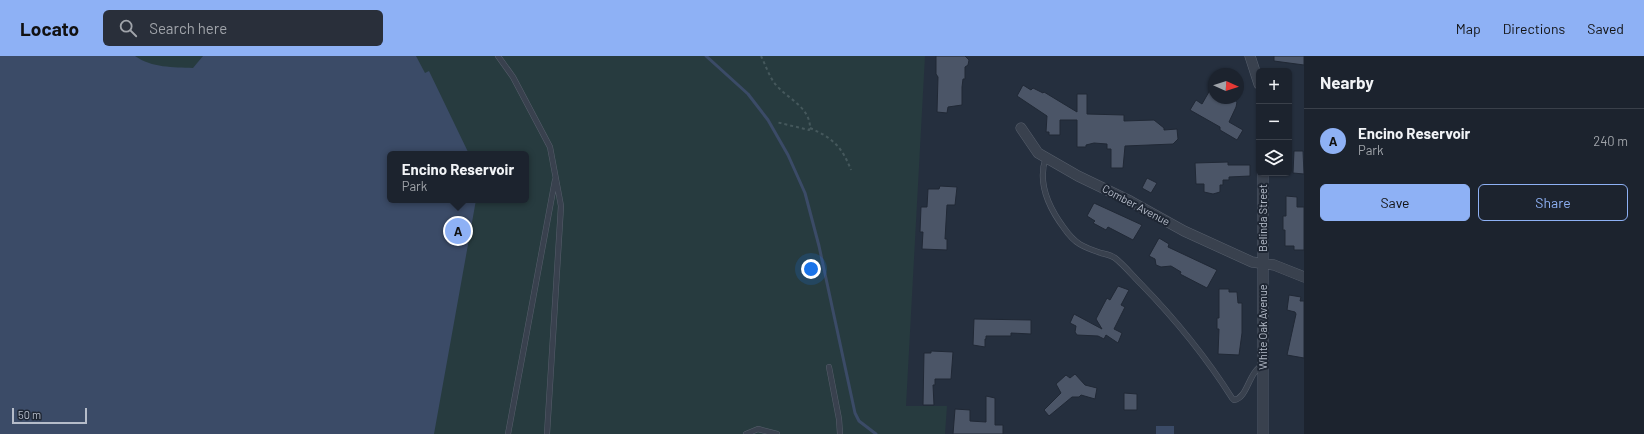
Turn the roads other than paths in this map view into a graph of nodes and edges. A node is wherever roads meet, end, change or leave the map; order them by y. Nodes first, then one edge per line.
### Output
1 (498, 56) edge
2 (1250, 56) edge
3 (1256, 75) edge
4 (1021, 128) dead end
5 (1046, 157) junction
6 (556, 175) junction
7 (1263, 176) edge
8 (1263, 264) junction
9 (1304, 277) edge
10 (1263, 365) junction
11 (829, 367) dead end
12 (508, 434) edge
13 (547, 434) edge
14 (746, 434) edge
15 (777, 434) edge
16 (840, 434) edge
17 (1263, 434) edge

1 - 6 lane
2 - 3 street
4 - 5 street, Comber Avenue
5 - 8 street, Comber Avenue
5 - 10 lane
6 - 12 lane
6 - 13 lane
7 - 8 street, Belinda Street
8 - 9 street
8 - 10 street, White Oak Avenue
10 - 17 street, White Oak Avenue
11 - 16 lane
14 - 15 lane

